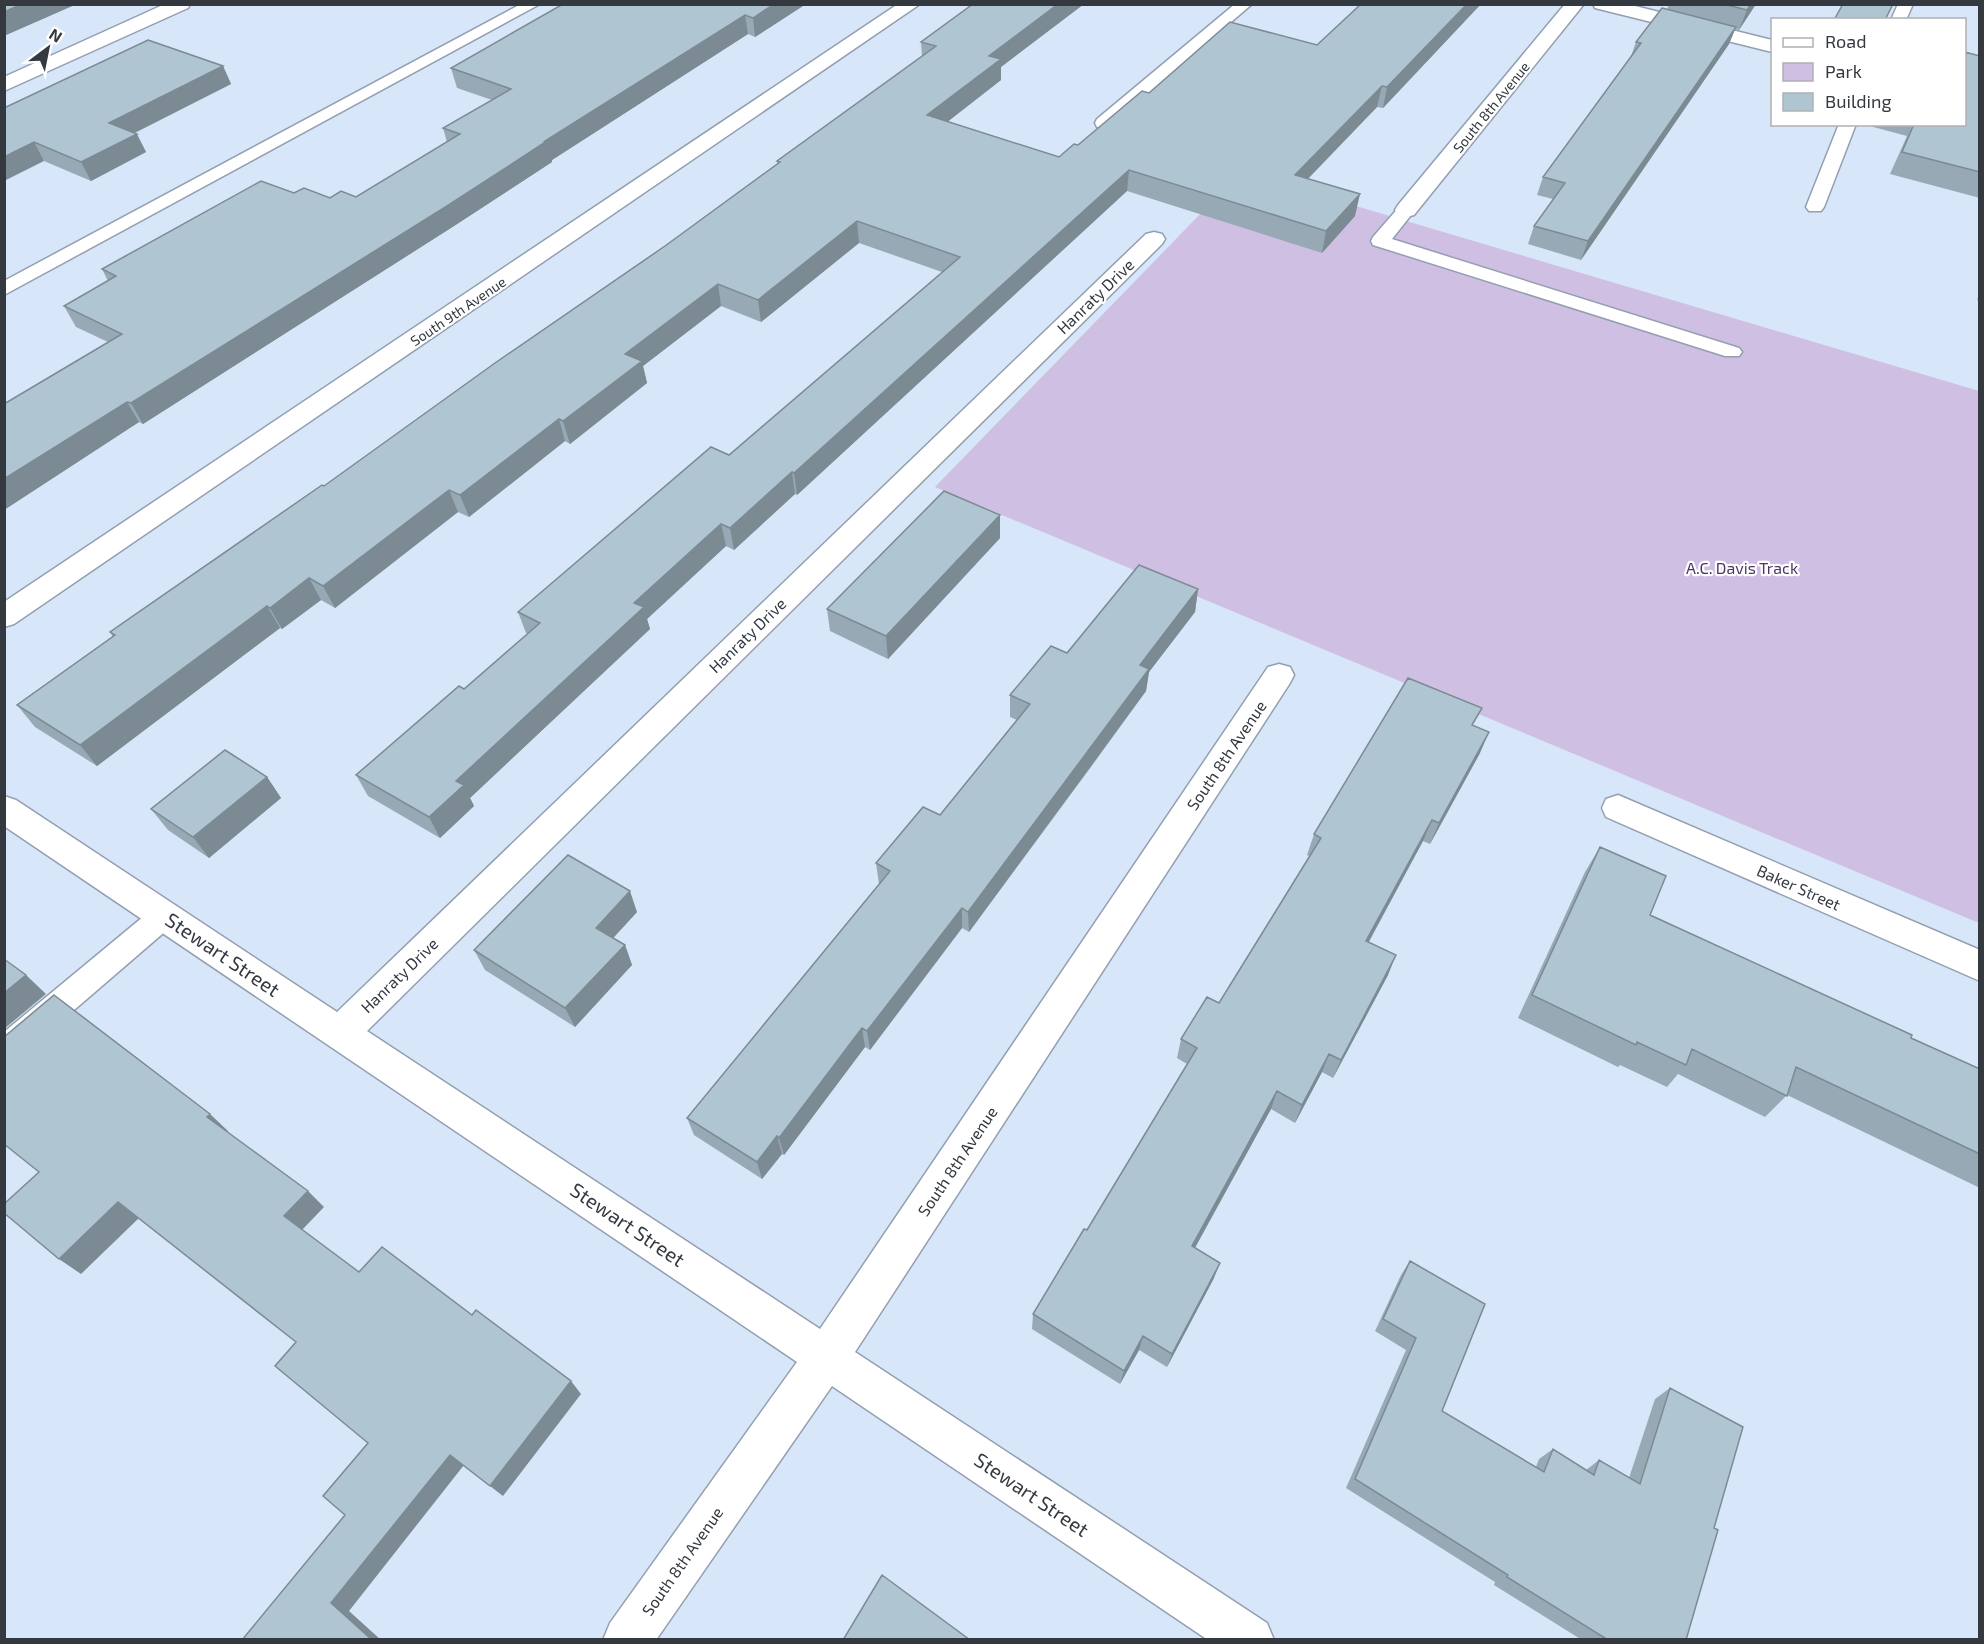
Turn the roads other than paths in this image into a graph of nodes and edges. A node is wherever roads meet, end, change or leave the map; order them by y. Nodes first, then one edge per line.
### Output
1 (181, 4) edge
2 (533, 4) edge
3 (911, 4) edge
4 (1245, 4) edge
5 (1575, 4) edge
6 (1602, 4) edge
7 (1906, 4) edge
8 (1899, 18) edge
9 (1771, 46) edge
10 (4, 85) edge
11 (1103, 123) edge
12 (1847, 126) edge
13 (1815, 207) dead end
14 (1406, 210) joint
15 (1154, 239) dead end
16 (4, 289) edge
17 (1732, 352) dead end
18 (4, 616) edge
19 (1278, 675) dead end
20 (1618, 808) dead end
21 (4, 809) edge
22 (165, 915) junction
23 (1980, 966) edge
24 (340, 1032) junction
25 (4, 1051) edge
26 (827, 1357) junction
27 (627, 1640) edge
28 (1250, 1640) edge

1 - 10 street
2 - 16 lane
3 - 18 street, South 9th Avenue
4 - 11 lane
5 - 14 street, South 8th Avenue
6 - 9 street
7 - 8 lane
12 - 13 lane
14 - 17 lane
15 - 24 street, Hanraty Drive
19 - 26 street, South 8th Avenue
20 - 23 street, Baker Street
21 - 22 street, Stewart Street
22 - 24 street, Stewart Street
22 - 25 lane
24 - 26 street, Stewart Street
26 - 27 street, South 8th Avenue
26 - 28 street, Stewart Street

